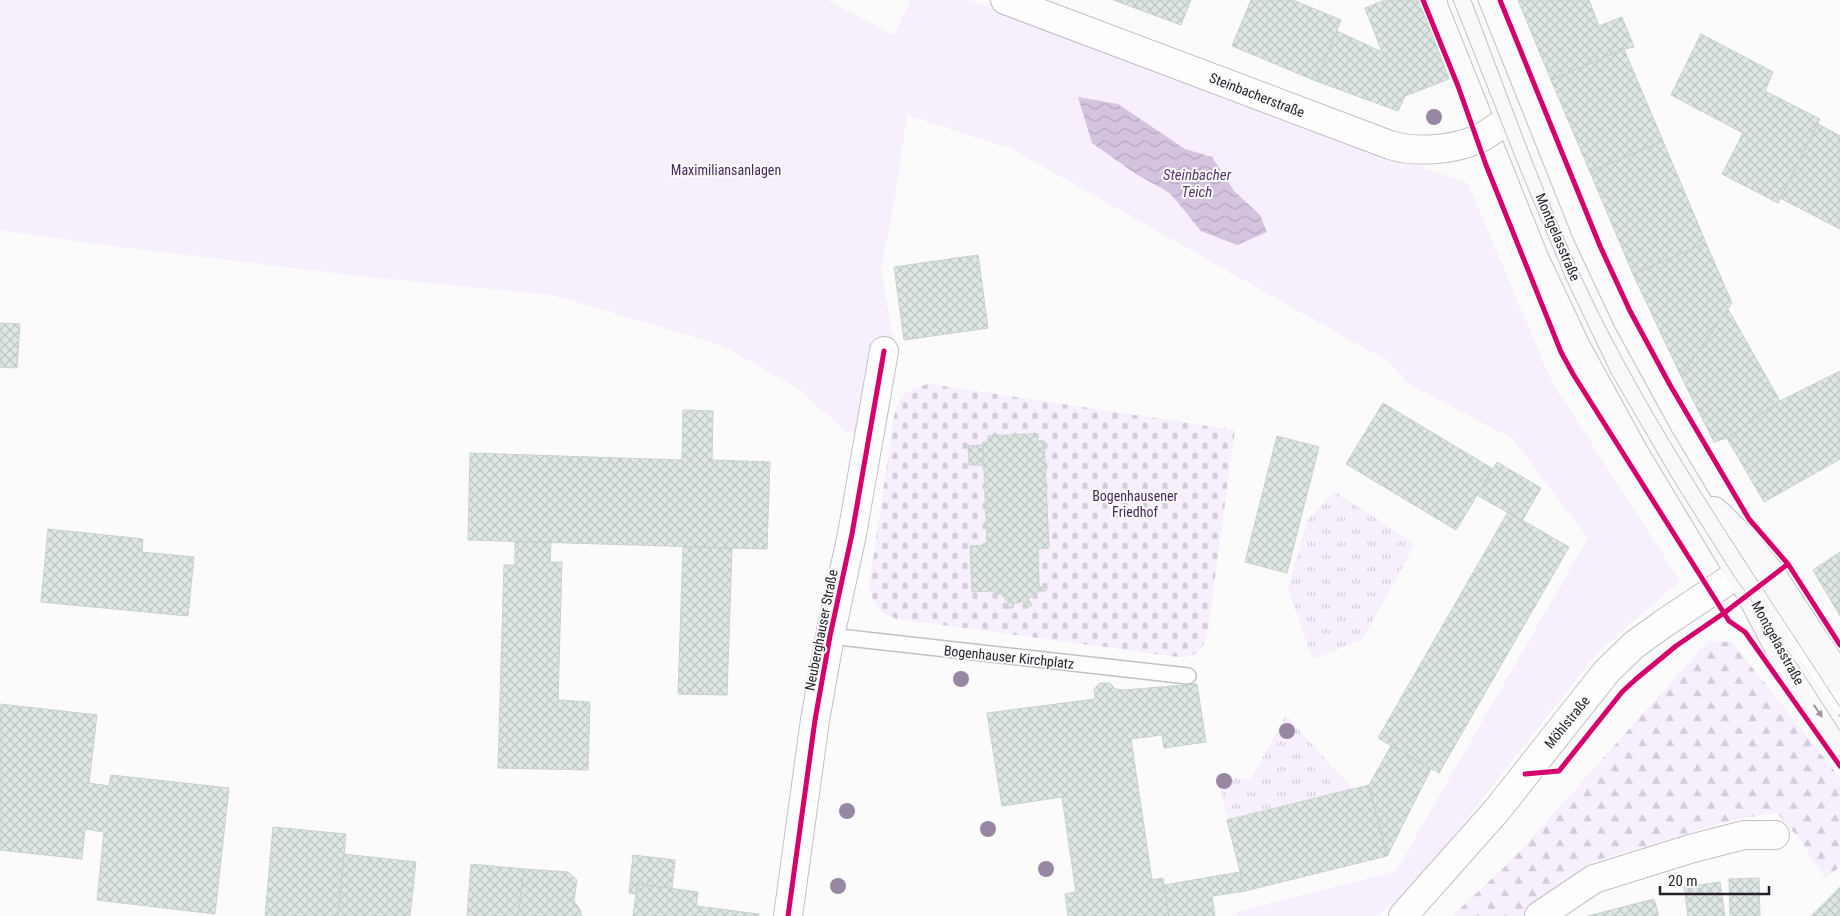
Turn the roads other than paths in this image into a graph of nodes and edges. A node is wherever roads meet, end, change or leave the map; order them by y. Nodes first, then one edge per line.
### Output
1 (1005, 0) edge
2 (1462, 0) edge
3 (1510, 119) junction
4 (884, 350) dead end
5 (1675, 464) junction
6 (1749, 566) junction
7 (830, 636) junction
8 (1188, 676) dead end
9 (1840, 679) edge
10 (1840, 707) edge
11 (1840, 742) edge
12 (1775, 835) dead end
13 (788, 916) edge
14 (1403, 916) edge
15 (1538, 916) edge

1 - 3 street, Steinbacherstraße
2 - 3 main road, Montgelasstraße
3 - 5 main road, Montgelasstraße
4 - 7 street, Neuberghauser Straße
5 - 6 main road, Montgelasstraße
5 - 6 main road, Montgelasstraße
6 - 9 main road, Montgelasstraße
6 - 10 lane
6 -> 11 main road, Montgelasstraße
6 - 14 street, Möhlstraße
7 - 8 lane, Bogenhauser Kirchplatz
7 - 13 street, Neuberghauser Straße
12 - 15 street

